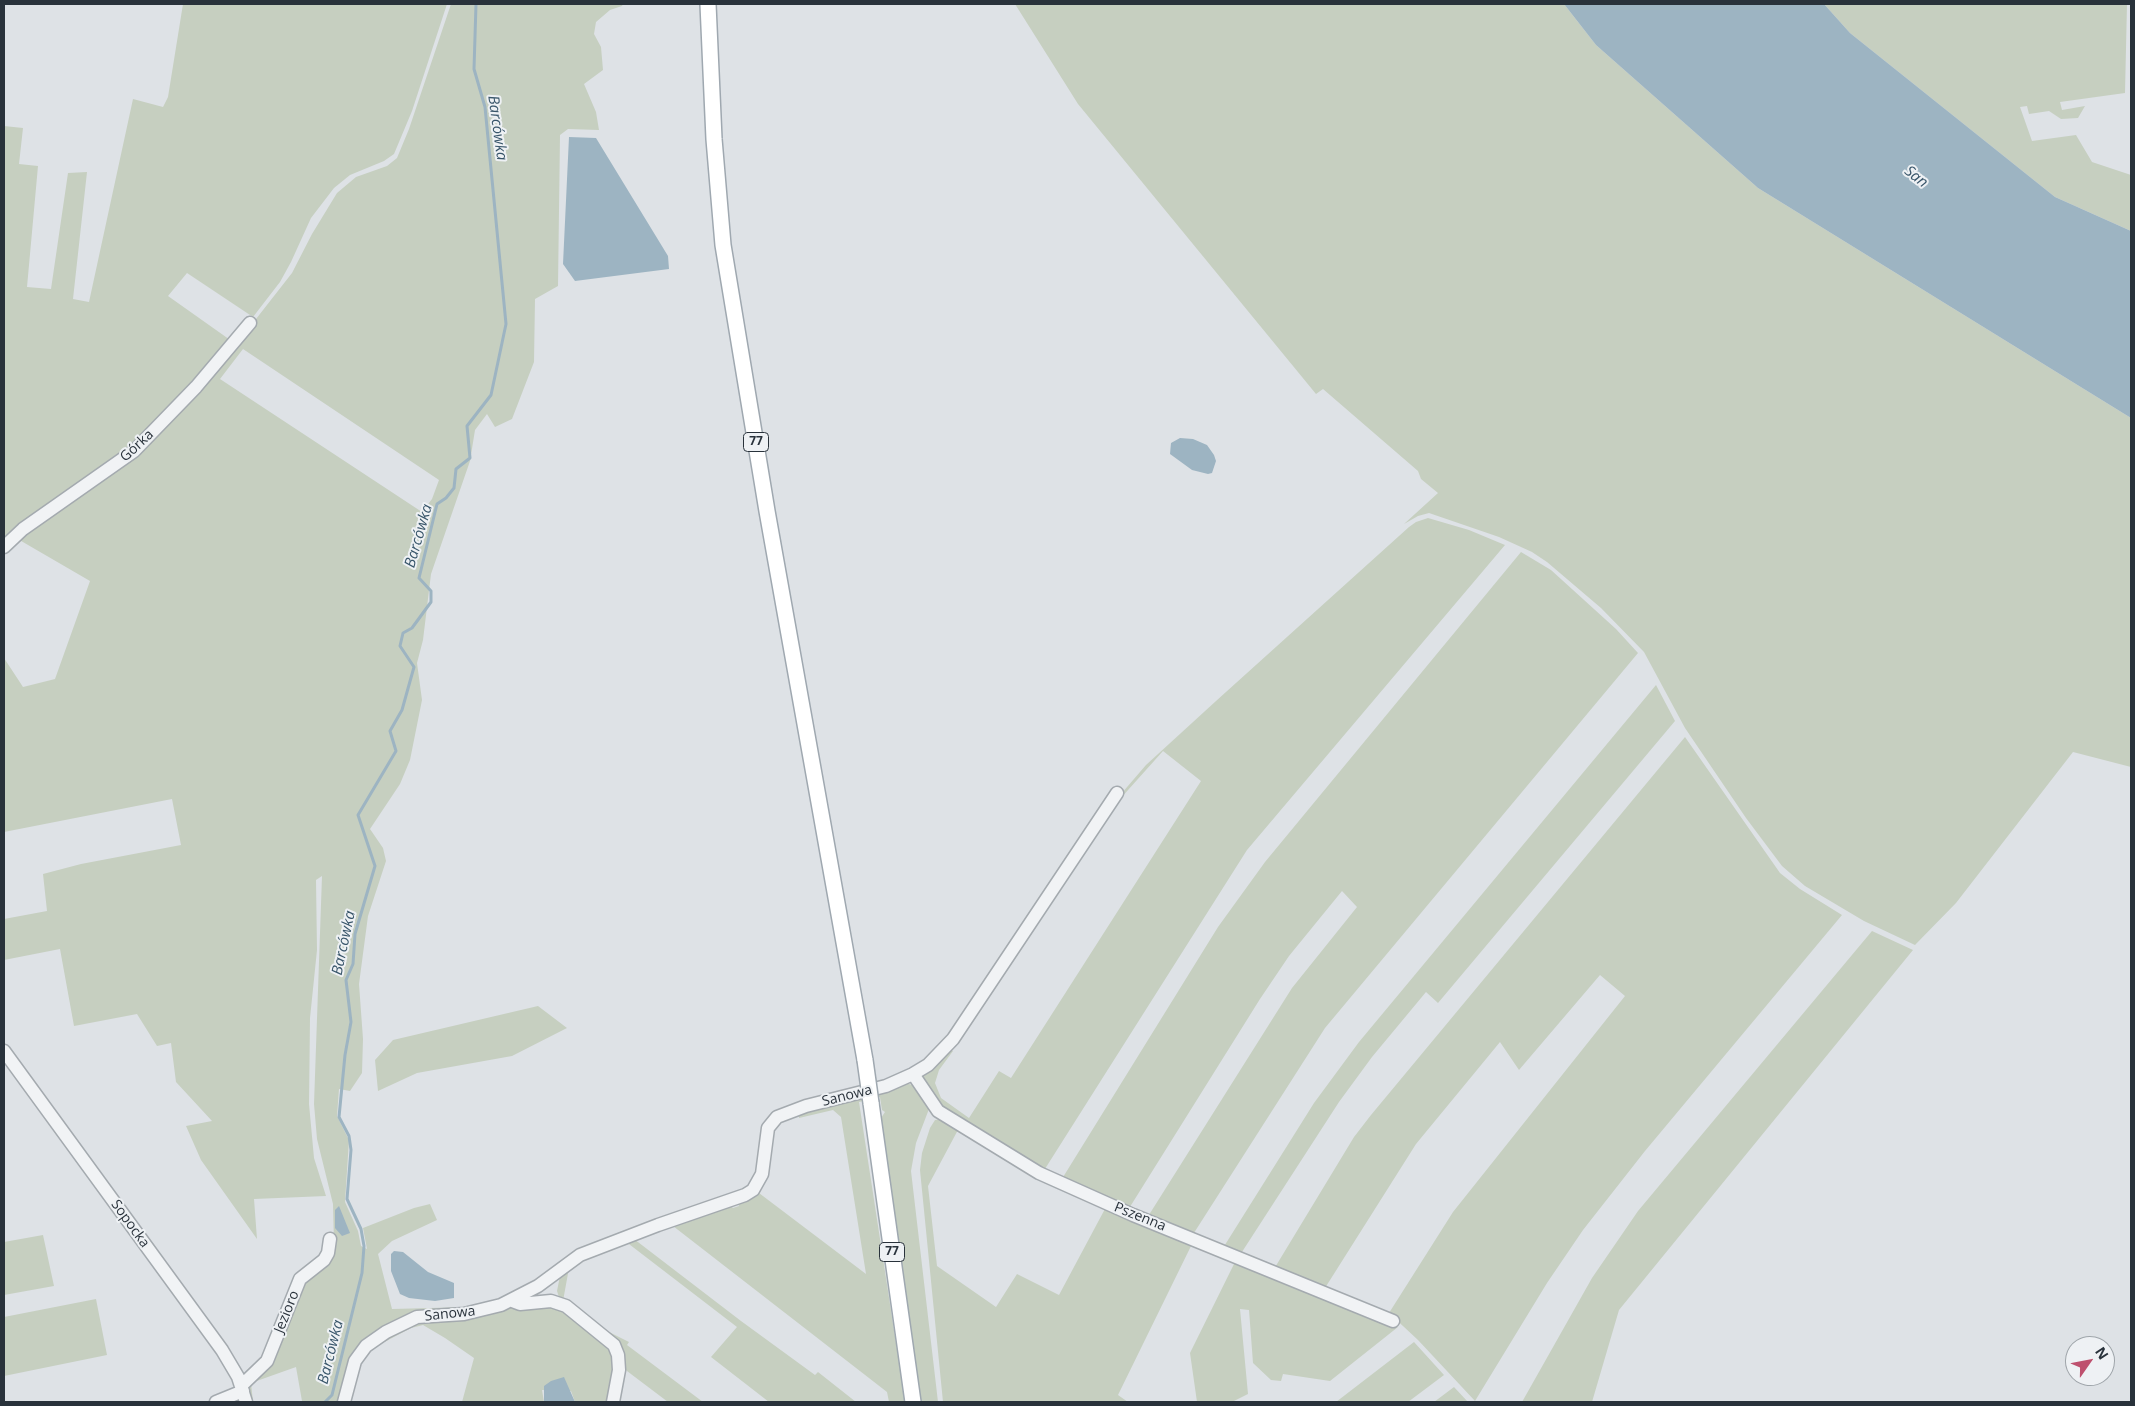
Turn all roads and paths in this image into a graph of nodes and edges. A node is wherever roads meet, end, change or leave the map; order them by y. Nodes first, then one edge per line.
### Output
1 (708, 4) edge
2 (250, 323) dead end
3 (4, 547) edge
4 (1118, 793) dead end
5 (4, 1051) edge
6 (913, 1074) junction
7 (330, 1239) dead end
8 (512, 1301) junction
9 (1393, 1321) dead end
10 (243, 1393) edge
11 (216, 1402) edge
12 (344, 1402) edge
13 (613, 1402) edge
14 (913, 1402) edge

1 - 14 main road, 77, bridge
2 - 3 street, Górka
4 - 6 street, Sanowa
5 - 10 street, Sopocka
6 - 8 street, Sanowa
6 - 9 street, Pszenna
7 - 10 street, Jezioro
8 - 12 street, Sanowa
8 - 13 street, Sanowa
10 - 11 street

